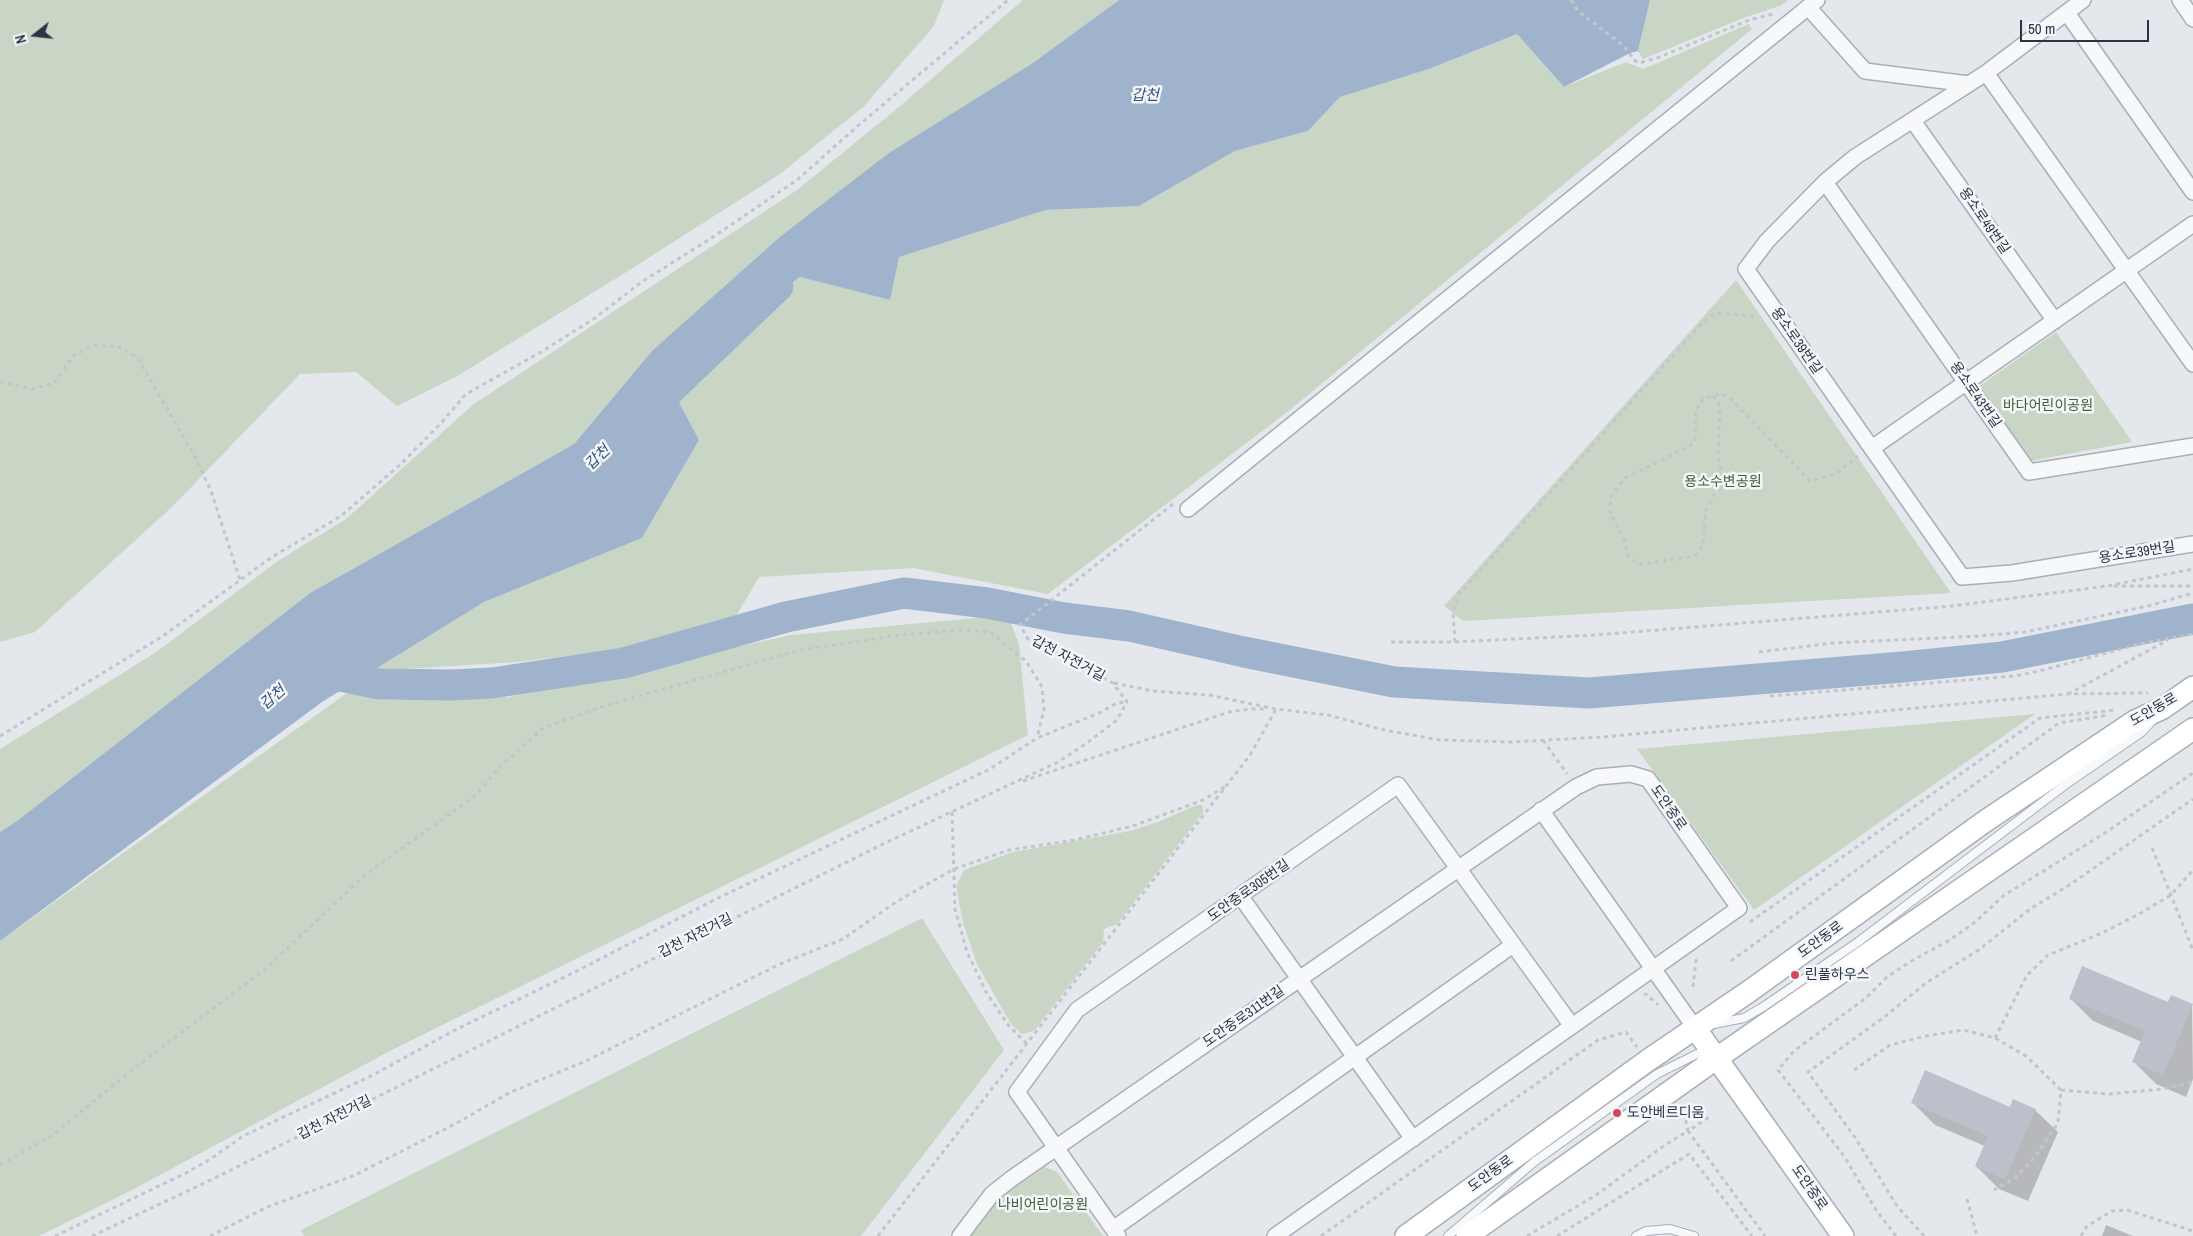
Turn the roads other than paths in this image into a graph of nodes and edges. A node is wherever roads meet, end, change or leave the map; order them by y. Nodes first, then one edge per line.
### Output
1 (2083, 0) edge
2 (2180, 0) edge
3 (1812, 4) edge
4 (2067, 13) junction
5 (2193, 19) edge
6 (1986, 73) junction
7 (1968, 84) junction
8 (1913, 121) junction
9 (1825, 182) junction
10 (2193, 192) edge
11 (2193, 224) edge
12 (2127, 270) junction
13 (2055, 321) junction
14 (2188, 347) edge
15 (2193, 364) edge
16 (1966, 383) junction
17 (2193, 446) edge
18 (1872, 448) junction
19 (1188, 509) dead end
20 (2193, 544) edge
21 (2193, 687) edge
22 (2193, 729) edge
23 (1541, 810) junction
24 (1458, 868) junction
25 (1241, 897) junction
26 (1513, 944) junction
27 (1654, 969) junction
28 (1299, 978) junction
29 (1572, 1026) junction
30 (1695, 1028) junction
31 (1355, 1057) junction
32 (1717, 1058) junction
33 (1413, 1139) junction
34 (1056, 1148) junction
35 (1116, 1232) edge
36 (960, 1236) edge
37 (1275, 1236) edge
38 (1406, 1236) edge
39 (1448, 1236) edge
40 (1467, 1236) edge
41 (1636, 1236) edge
42 (1694, 1236) edge
43 (1843, 1236) edge

1 - 4 street, 용소로39번길
2 - 5 street
3 - 7 street
3 - 19 street
4 - 6 street, 용소로39번길
4 - 10 street
6 - 7 street, 용소로39번길
6 - 12 street
7 - 8 street, 용소로39번길
8 - 9 street, 용소로39번길
8 - 13 street, 용소로49번길
9 - 16 street, 용소로43번길
9 - 18 street, 용소로39번길
11 - 12 street
12 - 13 street
12 - 14 street
13 - 16 street
14 - 15 street
16 - 17 street, 용소로43번길
16 - 18 street
18 - 20 street, 용소로39번길
21 - 30 main road, 도안동로
22 - 32 main road
23 - 24 street, 도안중로311번길
23 - 27 street, 도안중로
23 - 27 street, 도안중로
24 - 25 street, 도안중로305번길
24 - 26 street, 도안중로305번길
24 - 28 street, 도안중로311번길
25 - 28 street
25 - 34 street, 도안중로305번길
26 - 29 street, 도안중로305번길
26 - 31 street
27 - 29 street
27 - 30 street, 도안중로
28 - 31 street
28 - 34 street, 도안중로311번길
29 - 33 street
30 - 32 main road, 도안중로
30 - 38 main road, 도안동로
31 - 33 street
31 - 35 street
32 - 39 lane
32 - 40 main road
32 - 43 main road, 도안중로
33 - 37 street
34 - 35 street
34 - 36 street, 도안중로311번길
41 - 42 lane

